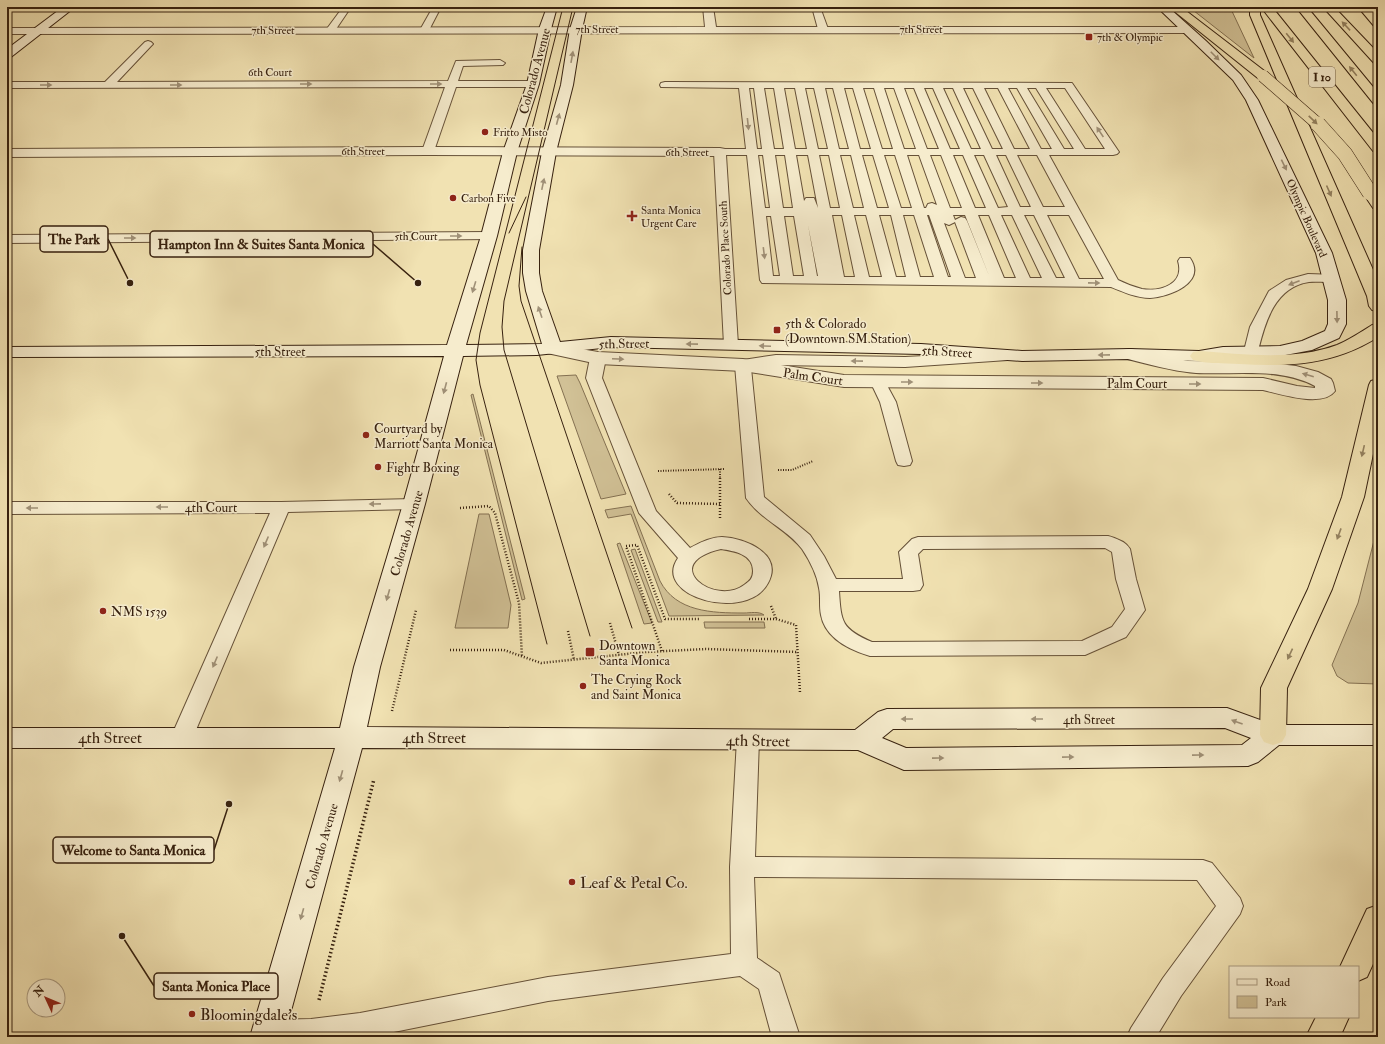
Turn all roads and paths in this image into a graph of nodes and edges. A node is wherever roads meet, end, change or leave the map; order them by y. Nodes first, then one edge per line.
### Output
1 (70, 7) edge
2 (347, 7) edge
3 (437, 7) edge
4 (552, 7) edge
5 (582, 7) edge
6 (708, 7) edge
7 (816, 7) edge
8 (1162, 7) edge
9 (1174, 7) edge
10 (1255, 7) edge
11 (1266, 7) edge
12 (1301, 7) edge
13 (1328, 7) edge
14 (1363, 7) edge
15 (1378, 24) edge
16 (545, 29) junction
17 (576, 29) junction
18 (711, 29) junction
19 (823, 29) junction
20 (331, 30) junction
21 (425, 30) junction
22 (1186, 30) junction
23 (7, 31) edge
24 (38, 31) junction
25 (148, 44) dead end
26 (7, 55) edge
27 (1378, 60) edge
28 (500, 63) dead end
29 (452, 84) junction
30 (532, 84) junction
31 (7, 85) edge
32 (108, 85) junction
33 (665, 85) dead end
34 (901, 85) junction
35 (744, 86) junction
36 (1378, 101) edge
37 (1378, 148) edge
38 (428, 151) junction
39 (510, 152) junction
40 (549, 152) junction
41 (720, 152) junction
42 (751, 152) junction
43 (823, 152) junction
44 (912, 152) junction
45 (1001, 152) junction
46 (1066, 152) junction
47 (1082, 152) junction
48 (7, 153) edge
49 (1374, 199) edge
50 (794, 211) junction
51 (836, 211) junction
52 (890, 211) junction
53 (986, 211) junction
54 (1074, 211) junction
55 (759, 212) junction
56 (889, 232) dead end
57 (914, 232) dead end
58 (489, 236) junction
59 (7, 239) edge
60 (893, 246) dead end
61 (870, 250) dead end
62 (846, 258) dead end
63 (1185, 261) dead end
64 (924, 267) dead end
65 (1332, 278) junction
66 (850, 279) junction
67 (892, 279) junction
68 (792, 280) junction
69 (811, 280) junction
70 (825, 280) junction
71 (929, 281) junction
72 (942, 281) junction
73 (971, 282) junction
74 (1005, 282) junction
75 (1025, 282) junction
76 (1057, 282) junction
77 (1113, 283) junction
78 (1378, 306) edge
79 (1378, 329) edge
80 (731, 345) junction
81 (552, 349) junction
82 (455, 350) junction
83 (1251, 351) junction
84 (7, 352) edge
85 (1130, 354) junction
86 (1022, 356) junction
87 (1199, 356) junction
88 (598, 358) junction
89 (743, 365) junction
90 (878, 381) junction
91 (1378, 385) edge
92 (904, 461) dead end
93 (813, 462) dead end
94 (774, 470) dead end
95 (652, 471) dead end
96 (669, 493) dead end
97 (414, 504) junction
98 (720, 504) junction
99 (282, 507) junction
100 (7, 508) edge
101 (460, 508) dead end
102 (721, 544) junction
103 (688, 556) junction
104 (828, 585) junction
105 (764, 619) dead end
106 (652, 623) dead end
107 (610, 624) dead end
108 (568, 632) dead end
109 (450, 650) dead end
110 (662, 651) junction
111 (798, 652) junction
112 (619, 655) junction
113 (522, 657) junction
114 (574, 660) junction
115 (800, 693) dead end
116 (1273, 735) junction
117 (1376, 735) edge
118 (182, 737) junction
119 (7, 738) edge
120 (352, 738) junction
121 (748, 739) junction
122 (861, 740) junction
123 (373, 785) dead end
124 (742, 867) junction
125 (1378, 919) edge
126 (744, 964) junction
127 (1356, 966) edge
128 (1332, 1018) edge
129 (311, 1032) junction
130 (268, 1035) edge
131 (786, 1037) edge
132 (1141, 1037) edge
133 (1323, 1037) edge

1 - 24 main road
2 - 20 lane
3 - 21 lane
4 - 16 main road, Colorado Avenue
5 - 17 main road
6 - 18 main road
7 - 19 lane
8 - 22 main road, Olympic Boulevard
9 -> 49 highway, bridge
10 -> 78 highway
11 -> 37 highway, I 10
36 -> 12 highway, I 10
27 -> 13 highway
14 - 15 highway
16 - 17 main road, 7th Street
16 - 21 main road, 7th Street
16 - 30 main road, Colorado Avenue
17 - 18 main road, 7th Street
40 -> 17 main road
18 - 19 main road, 7th Street
19 - 22 main road, 7th Street
20 - 21 main road, 7th Street
20 - 24 main road, 7th Street
22 -> 65 main road, Olympic Boulevard
23 - 24 main road, 7th Street
24 - 26 main road
25 - 32 lane
28 - 29 lane
29 - 30 lane, 6th Court
32 -> 29 lane, 6th Court
29 - 38 lane
30 - 39 main road, Colorado Avenue
31 -> 32 lane, 6th Court
33 - 35 lane
34 - 35 lane
34 - 43 lane
34 - 43 lane
34 - 43 lane
34 - 43 lane
34 - 43 lane
34 - 44 lane
34 - 44 lane
34 - 44 lane
34 - 45 lane
34 - 45 lane
34 - 45 lane
34 - 45 lane
34 - 45 lane
34 - 46 lane
34 - 47 lane
47 -> 34 lane
35 -> 42 lane
38 - 39 main road, 6th Street
38 - 48 main road, 6th Street
39 - 40 main road, 6th Street
39 - 58 main road, Colorado Avenue
40 - 41 main road, 6th Street
81 -> 40 main road
41 - 42 lane
41 - 80 lane, Colorado Place South
42 - 43 lane
42 - 55 lane
43 - 44 lane
43 - 50 lane
43 - 50 lane
43 - 50 lane
43 - 51 lane
43 - 52 lane
43 - 52 lane
44 - 45 lane
44 - 52 lane
44 - 53 lane
44 - 53 lane
45 - 46 lane
45 - 53 lane
45 - 53 lane
45 - 53 lane
45 - 53 lane
45 - 54 lane
46 - 47 lane
50 - 51 lane
50 - 55 lane
50 - 68 lane
50 - 69 lane
50 - 70 lane
51 - 52 lane
51 - 62 lane
51 - 66 lane
51 - 66 lane
52 - 53 lane
52 - 56 lane
52 - 57 lane
52 - 61 lane
52 - 67 lane
52 - 67 lane
52 - 72 lane
53 - 54 lane
53 - 73 lane
53 - 73 lane
53 - 74 lane
53 - 75 lane
53 - 76 lane
53 - 76 lane
54 - 77 lane
55 -> 68 lane
59 -> 58 lane, 5th Court
58 -> 82 main road, Colorado Avenue
60 - 67 lane
63 - 77 lane
64 - 71 lane
65 -> 83 lane
65 -> 83 main road, Olympic Boulevard
66 - 67 lane
66 - 70 lane
67 - 71 lane
68 - 69 lane
69 - 70 lane
71 - 72 lane
72 - 73 lane
73 - 74 lane
74 - 75 lane
75 - 76 lane
76 -> 77 lane
79 - 87 highway
80 -> 81 main road, 5th Street
86 -> 80 main road, 5th Street
81 - 82 main road, 5th Street
81 - 88 main road, 5th Street
82 - 84 main road, 5th Street
82 -> 97 main road, Colorado Avenue
83 - 87 main road, Olympic Boulevard
85 -> 86 main road, 5th Street
85 - 87 main road, 5th Street
90 -> 85 main road, Palm Court
86 -> 89 lane
88 -> 89 main road, 5th Street
88 - 103 lane
89 - 90 main road, Palm Court
89 - 104 lane
90 - 92 lane
91 -> 116 highway
93 - 94 path
95 - 98 path
96 - 98 path
97 -> 99 lane, 4th Court
97 -> 120 main road, Colorado Avenue
98 - 102 path
99 -> 100 lane, 4th Court
99 -> 118 lane
101 - 113 path
102 - 103 lane
102 - 103 lane
104 - 104 lane
105 - 111 path
106 - 110 path
107 - 112 path
108 - 114 path
109 - 113 path
110 - 111 path
110 - 112 path
111 - 115 path
112 - 114 path
113 - 114 path
116 - 117 main road, 4th Street
116 -> 122 main road, 4th Street
122 -> 116 main road, 4th Street
118 - 119 main road, 4th Street
118 - 120 main road, 4th Street
120 - 121 main road, 4th Street
120 -> 130 main road, Colorado Avenue
121 - 122 main road, 4th Street
121 - 124 lane
123 - 129 path
124 - 126 lane
124 - 132 lane
125 - 127 highway
126 - 129 lane
126 - 131 lane
128 - 133 highway
129 - 130 lane

